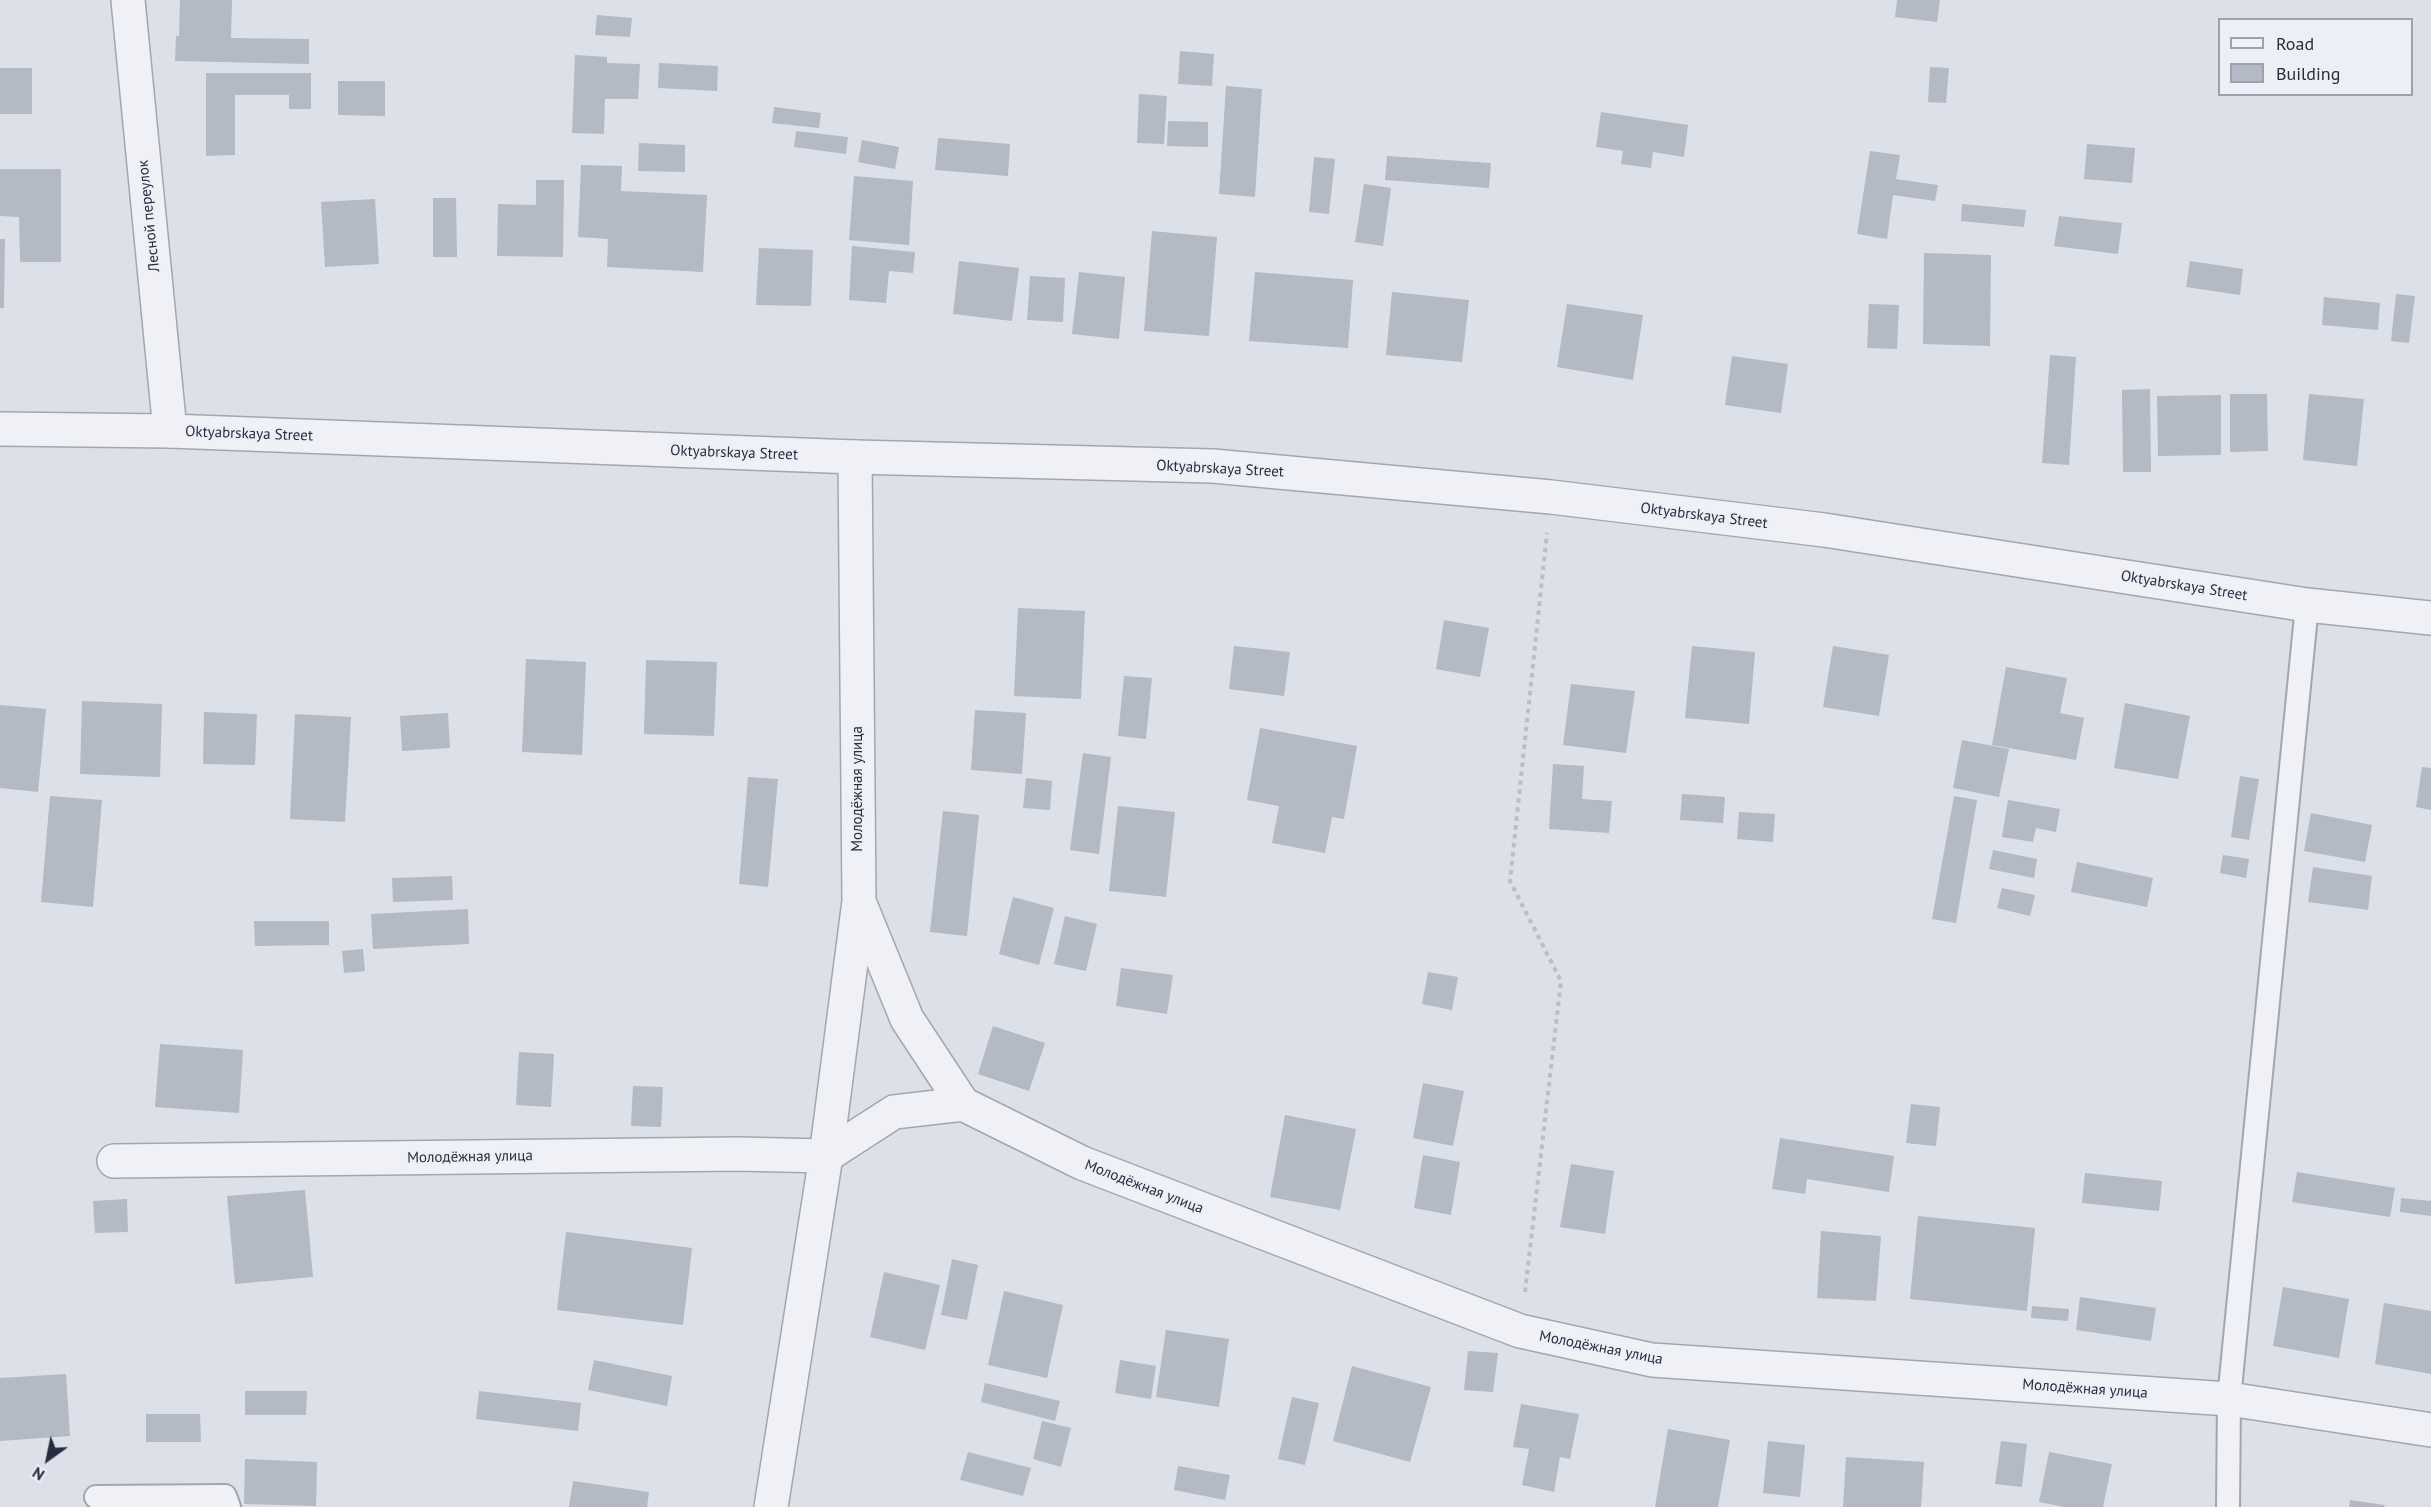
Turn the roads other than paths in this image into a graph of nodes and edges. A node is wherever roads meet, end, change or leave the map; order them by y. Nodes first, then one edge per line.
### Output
1 (128, 0) edge
2 (0, 429) edge
3 (170, 431) junction
4 (855, 457) junction
5 (2307, 605) junction
6 (2431, 618) edge
7 (859, 901) junction
8 (963, 1104) junction
9 (826, 1156) junction
10 (114, 1161) dead end
11 (2229, 1399) junction
12 (2431, 1430) edge
13 (96, 1497) dead end
14 (229, 1507) edge
15 (771, 1507) edge
16 (2228, 1507) edge

1 - 3 street, Лесной переулок
2 - 3 street, Oktyabrskaya Street
3 - 4 street, Oktyabrskaya Street
4 - 5 street, Oktyabrskaya Street
4 - 7 street, Молодёжная улица
5 - 6 street, Oktyabrskaya Street
5 - 11 lane
7 - 8 street
7 - 9 street, Молодёжная улица
8 - 9 street
8 - 11 street, Молодёжная улица
9 - 10 street, Молодёжная улица
9 - 15 street, Молодёжная улица
11 - 12 street, Молодёжная улица
11 - 16 lane
13 - 14 lane

